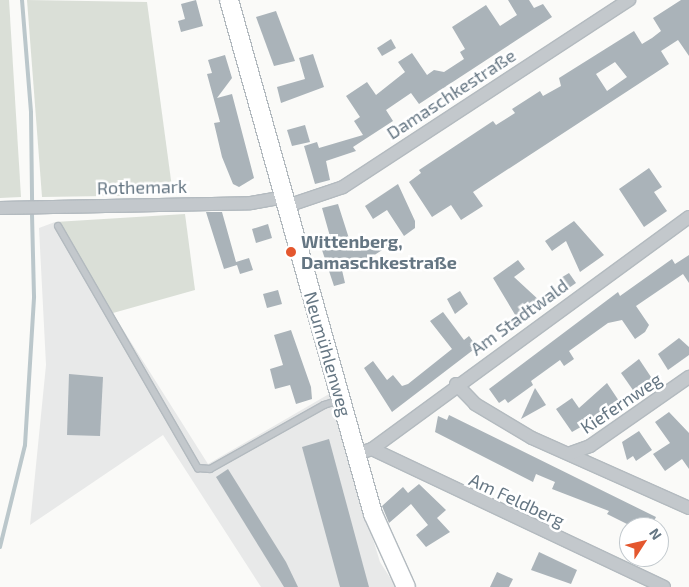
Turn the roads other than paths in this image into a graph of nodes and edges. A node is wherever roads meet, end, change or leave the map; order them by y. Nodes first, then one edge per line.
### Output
1 (229, 0) edge
2 (629, 0) edge
3 (286, 202) junction
4 (0, 208) edge
5 (689, 217) edge
6 (58, 226) dead end
7 (689, 377) edge
8 (456, 384) junction
9 (341, 400) junction
10 (364, 451) junction
11 (571, 453) junction
12 (689, 508) edge
13 (406, 587) edge
14 (664, 587) edge

1 - 3 street, Neumühlenweg
2 - 3 street, Damaschkestraße
3 - 4 street, Rothemark
3 - 9 street, Neumühlenweg
5 - 8 street, Am Stadtwald
6 - 9 lane
7 - 11 street, Kiefernweg
8 - 10 street, Am Stadtwald
8 - 11 street, Kiefernweg
9 - 10 street, Neumühlenweg
10 - 13 street, Neumühlenweg
10 - 14 street, Am Feldberg
11 - 12 street, Kiefernweg

